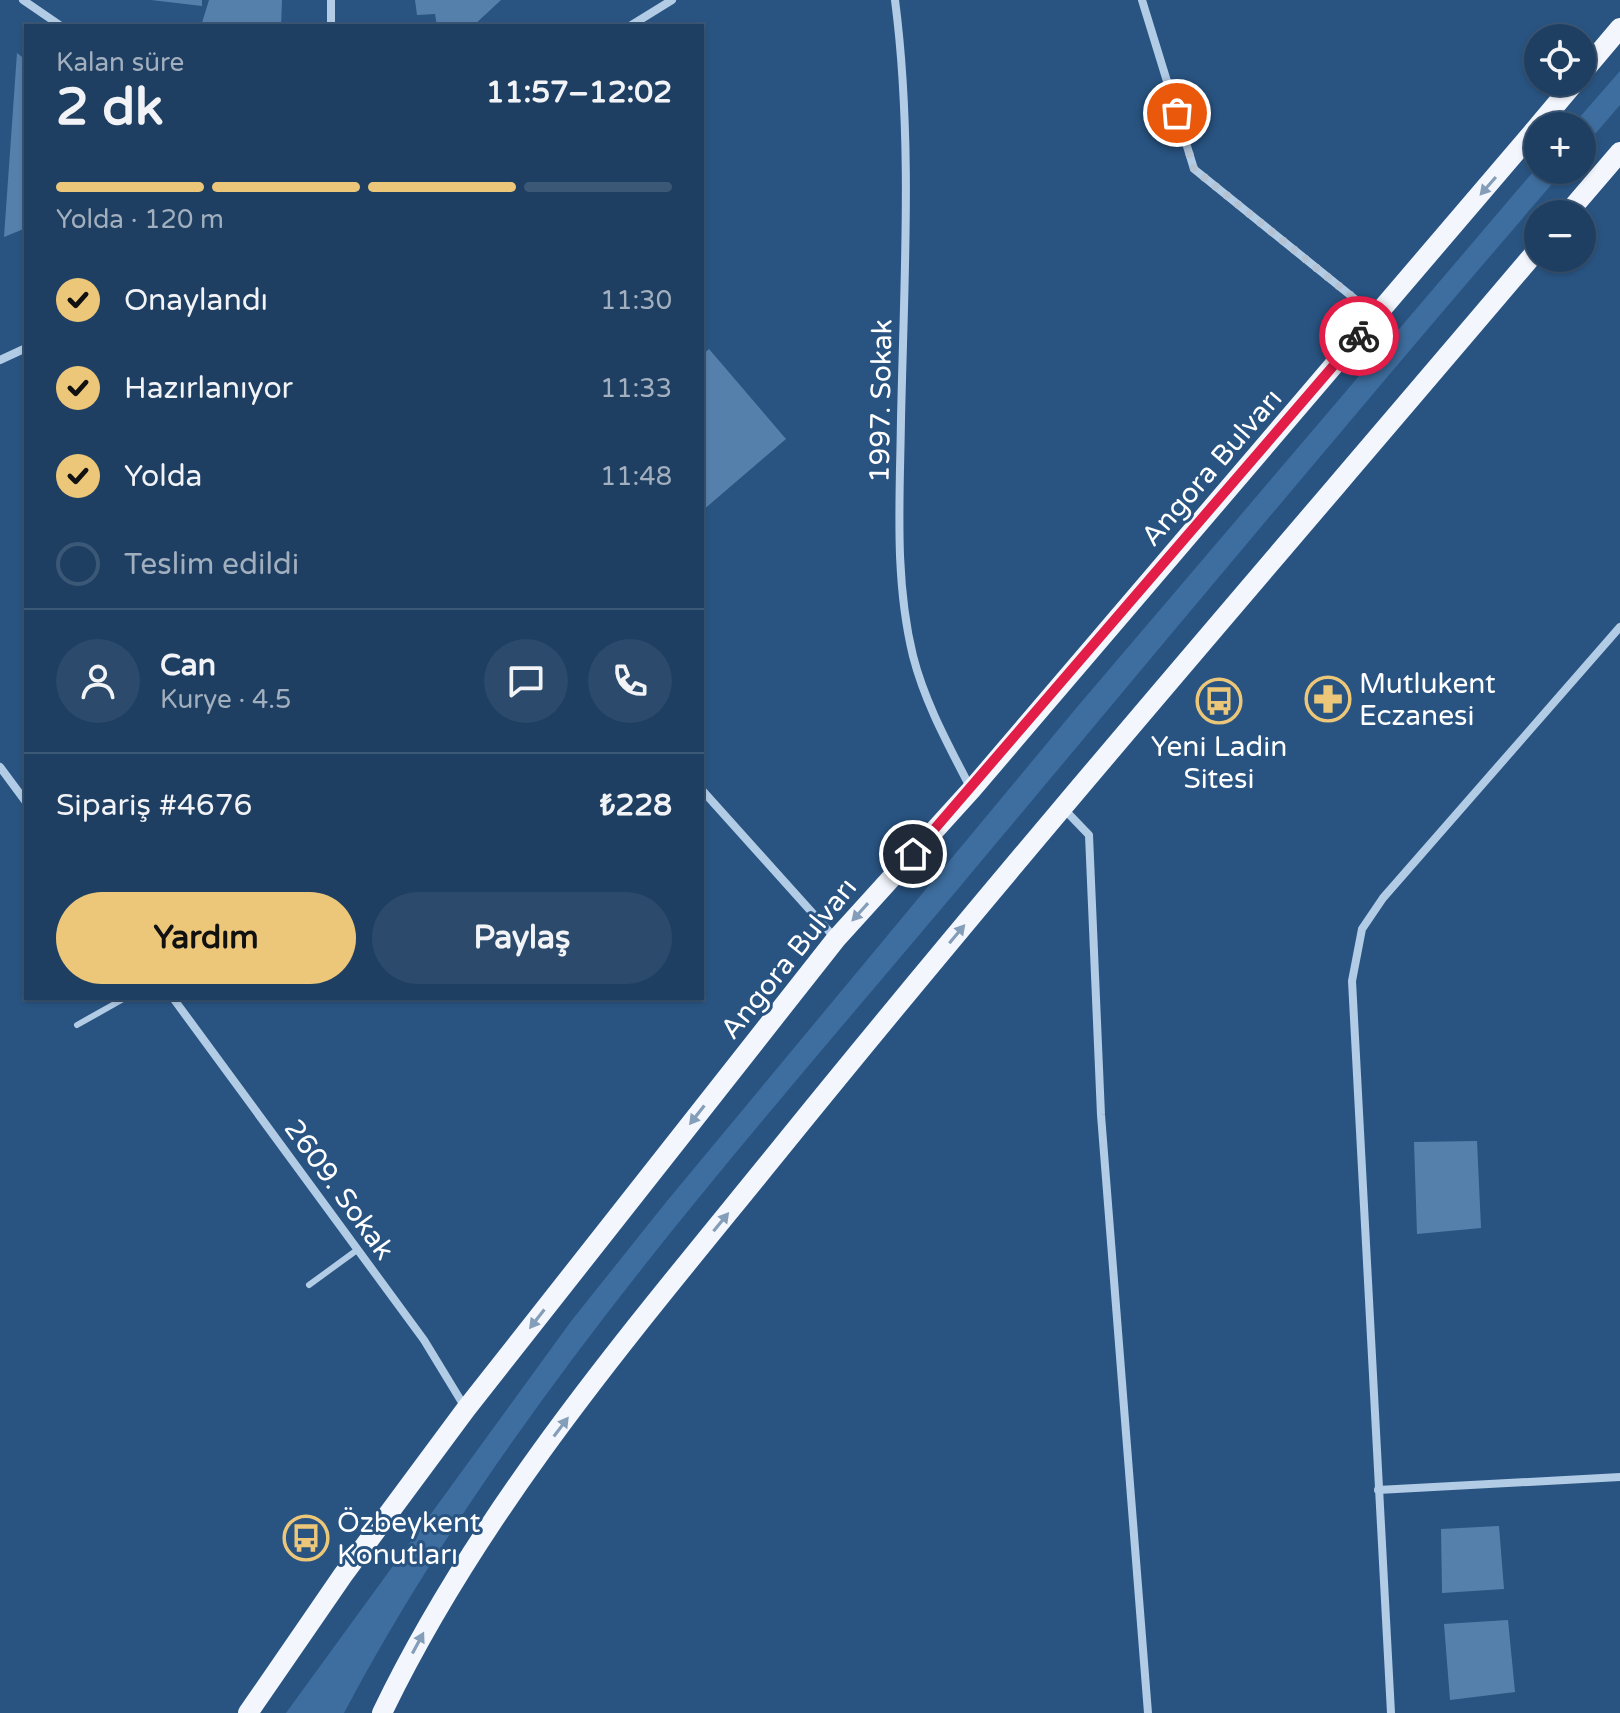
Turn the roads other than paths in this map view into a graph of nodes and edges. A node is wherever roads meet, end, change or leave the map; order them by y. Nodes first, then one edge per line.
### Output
1 (23, 0) edge
2 (331, 0) edge
3 (672, 0) edge
4 (895, 0) edge
5 (1142, 0) edge
6 (58, 24) edge
7 (331, 24) edge
8 (633, 24) edge
9 (1620, 28) edge
10 (1596, 56) edge
11 (1563, 96) edge
12 (1550, 112) edge
13 (1524, 142) edge
14 (1620, 152) edge
15 (1579, 200) edge
16 (1524, 266) edge
17 (1376, 316) junction
18 (24, 349) edge
19 (0, 360) edge
20 (1620, 627) edge
21 (0, 767) edge
22 (972, 789) junction
23 (704, 792) edge
24 (24, 799) edge
25 (1063, 809) junction
26 (836, 939) junction
27 (121, 1000) edge
28 (174, 1000) edge
29 (77, 1025) dead end
30 (357, 1250) junction
31 (309, 1285) dead end
32 (466, 1409) junction
33 (1620, 1477) edge
34 (1378, 1490) junction
35 (248, 1713) edge
36 (382, 1713) edge
37 (1148, 1713) edge
38 (1391, 1713) edge

1 - 6 street
2 - 7 street
3 - 8 street
4 - 22 street, 1997. Sokak
5 - 17 street
9 - 10 main road
11 - 12 main road, Angora Bulvarı
13 -> 17 main road, Angora Bulvarı
14 - 15 main road
16 - 25 main road
17 - 22 main road, Angora Bulvarı
18 - 19 street
20 - 34 street
21 - 24 street
22 -> 26 main road, Angora Bulvarı
23 - 26 street
36 -> 25 main road
25 - 37 street
26 -> 32 main road, Angora Bulvarı
27 - 29 lane
28 - 30 street, 2609. Sokak
30 - 31 lane
30 - 32 street, 2609. Sokak
32 - 35 main road, Angora Bulvarı
33 - 34 street
34 - 38 street

